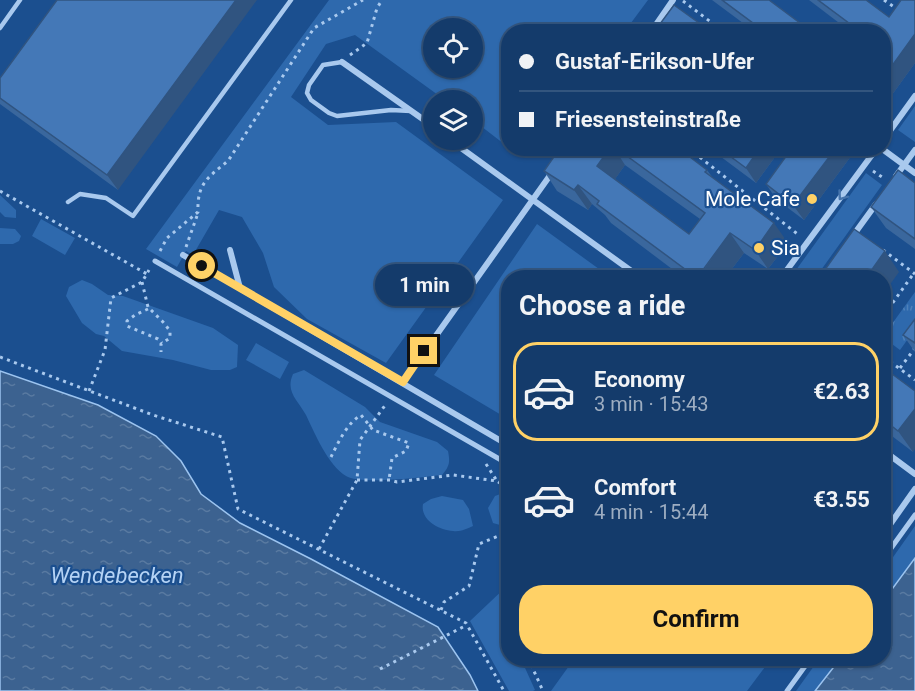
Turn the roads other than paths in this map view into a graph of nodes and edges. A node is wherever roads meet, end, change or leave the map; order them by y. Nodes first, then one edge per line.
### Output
1 (20, 0) edge
2 (291, 0) edge
3 (673, 0) edge
4 (656, 24) edge
5 (0, 28) edge
6 (342, 62) joint
7 (915, 96) edge
8 (411, 111) junction
9 (423, 119) edge
10 (891, 129) edge
11 (464, 150) edge
12 (915, 150) edge
13 (872, 156) edge
14 (891, 156) edge
15 (558, 164) edge
16 (904, 165) junction
17 (915, 173) edge
18 (891, 183) edge
19 (534, 199) junction
20 (68, 202) dead end
21 (877, 202) edge
22 (850, 240) edge
23 (230, 250) dead end
24 (183, 255) road end
25 (155, 261) road end
26 (630, 270) edge
27 (787, 270) edge
28 (240, 288) junction
29 (403, 382) junction
30 (501, 440) edge
31 (891, 456) edge
32 (501, 460) edge
33 (915, 474) edge
34 (915, 489) edge
35 (915, 514) edge
36 (891, 523) edge
37 (891, 548) edge
38 (805, 666) edge
39 (787, 691) edge

1 - 5 lane
2 - 20 lane
3 - 4 street
6 - 8 street
6 - 8 lane
7 - 10 street
8 - 9 street
11 - 19 street
12 - 16 street
13 -> 27 street
14 - 16 street
15 - 19 street
16 - 17 street
16 - 18 street
19 - 26 street
19 - 29 street
21 - 22 street
23 - 28 street
24 - 28 street
25 - 32 street
28 - 29 street
29 - 30 street
31 - 33 street
34 - 36 street
35 - 37 street
38 - 39 street

